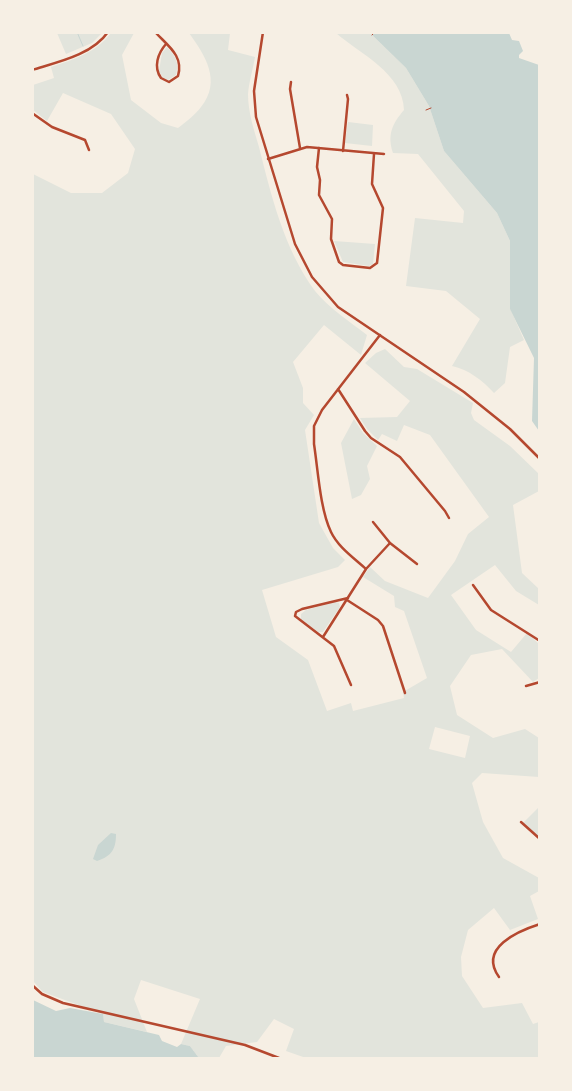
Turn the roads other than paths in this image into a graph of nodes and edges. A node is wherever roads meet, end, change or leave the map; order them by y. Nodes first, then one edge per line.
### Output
1 (108, 32) edge
2 (155, 32) edge
3 (263, 32) edge
4 (166, 44) junction
5 (32, 70) edge
6 (291, 82) dead end
7 (347, 96) dead end
8 (32, 113) edge
9 (300, 148) junction
10 (319, 148) junction
11 (89, 150) dead end
12 (343, 151) junction
13 (374, 154) junction
14 (384, 154) dead end
15 (268, 159) junction
16 (380, 335) junction
17 (338, 390) junction
18 (540, 459) edge
19 (448, 518) dead end
20 (372, 522) dead end
21 (390, 543) junction
22 (417, 564) dead end
23 (366, 569) junction
24 (473, 585) dead end
25 (347, 599) junction
26 (323, 637) junction
27 (540, 641) edge
28 (540, 682) edge
29 (351, 685) dead end
30 (526, 686) dead end
31 (405, 693) dead end
32 (521, 822) dead end
33 (540, 840) edge
34 (540, 924) edge
35 (499, 977) dead end
36 (32, 985) edge
37 (279, 1058) edge

1 - 5 street
2 - 4 street
3 - 15 street
4 - 4 street
6 - 9 street
7 - 12 street
8 - 11 street
9 - 10 street
9 - 15 street
10 - 12 street
10 - 13 street
12 - 13 street
13 - 14 street
15 - 16 street
16 - 17 street
16 - 18 street
17 - 19 street
17 - 23 street
20 - 21 street
21 - 22 street
21 - 23 street
23 - 25 street
24 - 27 street
25 - 26 street
25 - 26 street
25 - 31 street
26 - 29 street
28 - 30 street
32 - 33 street
34 - 35 street
36 - 37 street

